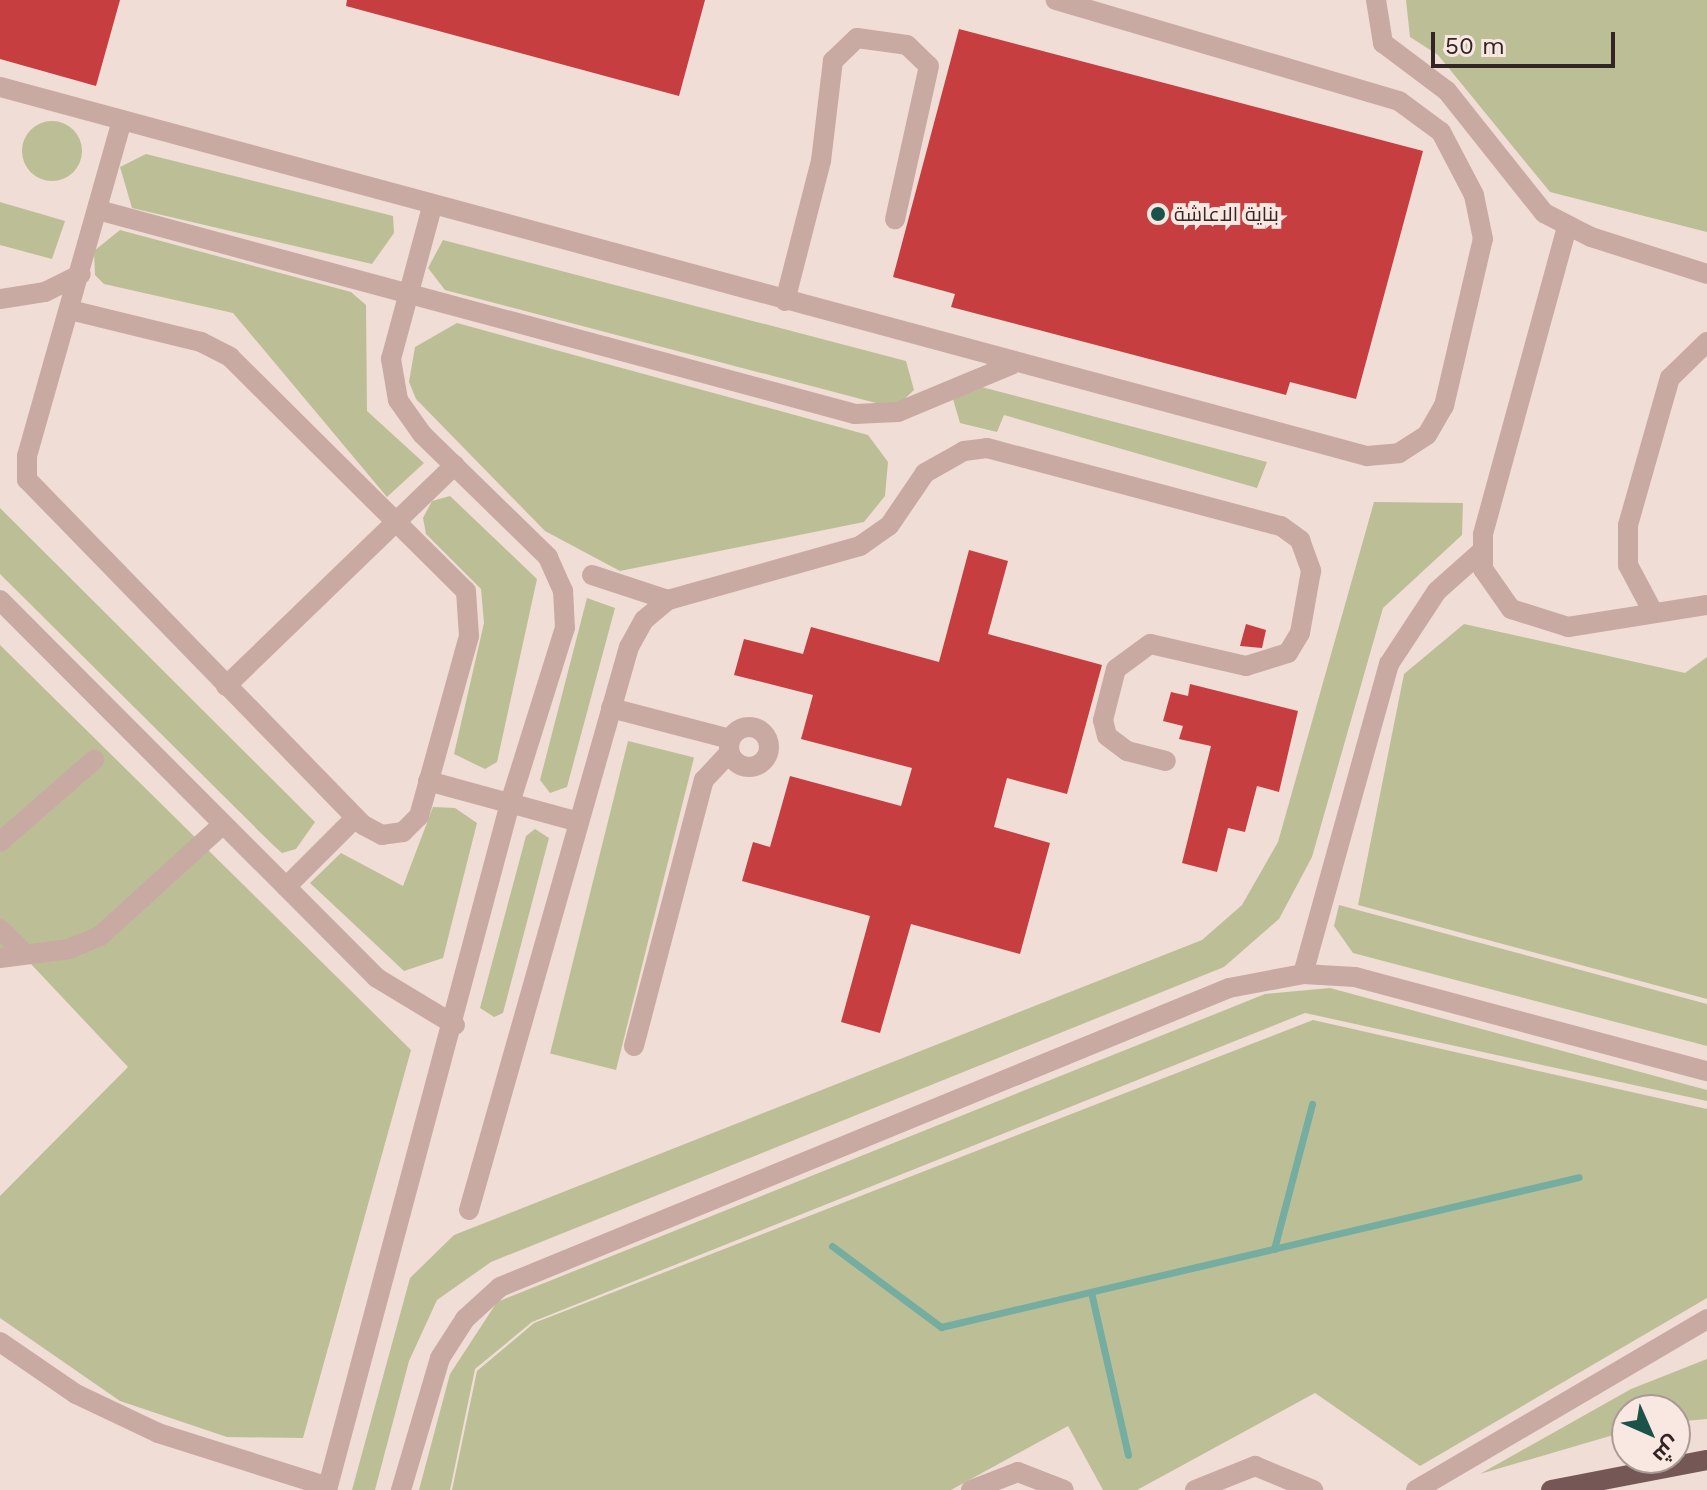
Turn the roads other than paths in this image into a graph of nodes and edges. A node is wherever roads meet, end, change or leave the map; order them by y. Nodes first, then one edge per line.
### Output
1 (1056, 0) edge
2 (1376, 0) edge
3 (0, 87) edge
4 (122, 120) junction
5 (432, 207) junction
6 (98, 210) junction
7 (895, 219) dead end
8 (1567, 227) junction
9 (81, 274) junction
10 (1707, 274) edge
11 (407, 292) junction
12 (0, 299) edge
13 (785, 301) junction
14 (70, 310) junction
15 (1707, 342) edge
16 (1011, 365) junction
17 (455, 465) junction
18 (397, 521) junction
19 (1481, 552) junction
20 (592, 575) dead end
21 (0, 600) edge
22 (668, 600) junction
23 (1707, 605) edge
24 (1653, 612) junction
25 (226, 686) junction
26 (611, 708) junction
27 (94, 760) dead end
28 (1166, 761) dead end
29 (428, 781) junction
30 (510, 803) junction
31 (355, 818) junction
32 (579, 822) junction
33 (223, 824) junction
34 (0, 842) edge
35 (286, 887) junction
36 (0, 929) edge
37 (24, 953) junction
38 (0, 958) edge
39 (1303, 974) junction
40 (455, 1025) junction
41 (634, 1046) dead end
42 (1707, 1071) edge
43 (469, 1210) dead end
44 (1707, 1319) edge
45 (0, 1342) edge
46 (1707, 1460) edge
47 (328, 1488) edge
48 (401, 1490) edge
49 (971, 1490) edge
50 (1064, 1490) edge
51 (1195, 1490) edge
52 (1313, 1490) edge
53 (1416, 1490) edge
54 (1551, 1490) edge

1 - 16 lane
2 - 8 lane
3 - 4 lane
4 - 5 lane
4 - 6 lane
5 - 11 lane
5 - 13 lane
6 - 9 lane
6 - 11 lane
7 - 13 lane
8 - 10 lane
8 - 19 lane
9 - 12 lane
9 - 14 lane
11 - 16 lane
11 - 17 lane
13 - 16 lane
14 - 18 lane
14 - 25 lane
15 - 24 lane
17 - 18 lane
17 - 30 lane
18 - 25 lane
18 - 29 lane
19 - 24 lane
19 - 39 lane
20 - 22 lane
21 - 33 lane
22 - 26 lane
22 - 28 lane
23 - 24 lane
25 - 31 lane
26 - 32 lane
26 - 41 lane
27 - 34 lane
29 - 30 lane
29 - 31 lane
30 - 32 lane
30 - 40 lane
31 - 35 lane
32 - 43 lane
33 - 35 lane
33 - 37 lane
35 - 40 lane
36 - 37 lane
37 - 38 lane
39 - 42 lane
39 - 48 lane
40 - 47 lane
44 - 53 lane
45 - 47 lane
46 - 54 main road
49 - 50 lane
51 - 52 lane

